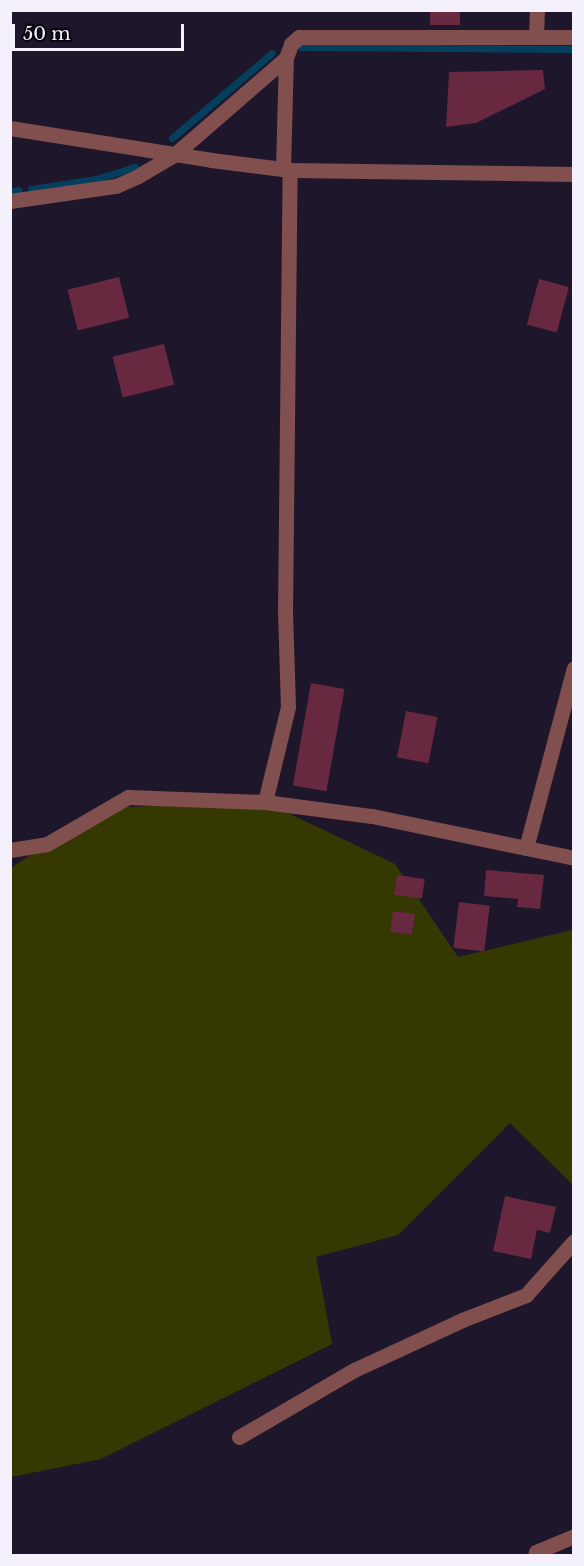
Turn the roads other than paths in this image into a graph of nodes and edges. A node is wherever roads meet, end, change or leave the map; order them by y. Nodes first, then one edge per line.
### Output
1 (537, 10) edge
2 (536, 37) junction
3 (573, 37) edge
4 (286, 58) junction
5 (10, 129) edge
6 (174, 155) junction
7 (287, 169) junction
8 (573, 174) edge
9 (10, 201) edge
10 (573, 668) edge
11 (265, 802) junction
12 (526, 848) junction
13 (10, 850) edge
14 (573, 858) edge
15 (573, 1241) edge
16 (239, 1437) dead end
17 (573, 1536) edge
18 (533, 1554) edge

1 - 2 street
2 - 3 street
2 - 4 street
4 - 6 street
4 - 7 street
5 - 6 street
6 - 7 street
6 - 9 street
7 - 8 street
7 - 11 street
10 - 12 street
11 - 12 street
11 - 13 street
12 - 14 street
15 - 16 street
17 - 18 street

